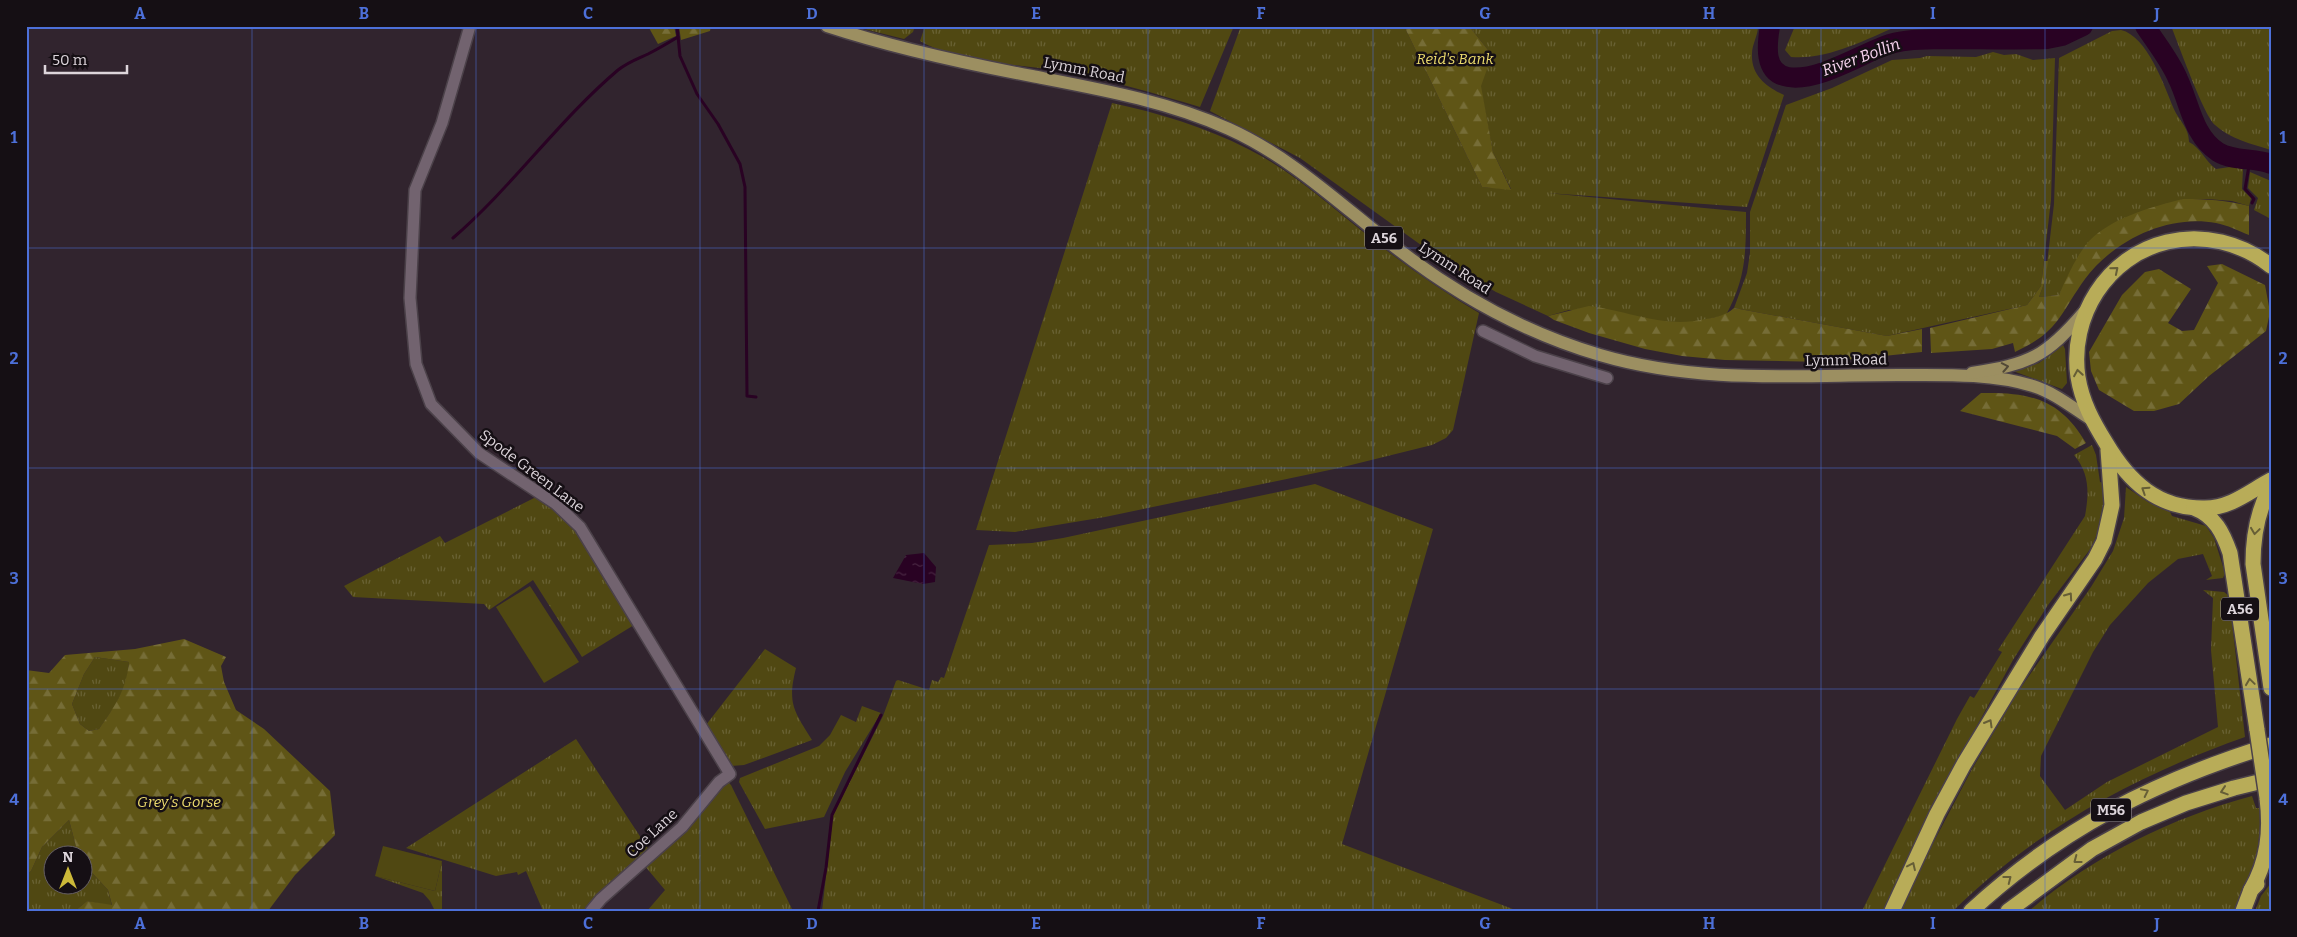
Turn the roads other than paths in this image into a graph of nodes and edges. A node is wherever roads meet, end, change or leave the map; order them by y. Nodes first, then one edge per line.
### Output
1 (470, 26) edge
2 (827, 26) edge
3 (2246, 251) junction
4 (2271, 258) edge
5 (2271, 266) edge
6 (2087, 310) junction
7 (1483, 331) dead end
8 (1957, 375) junction
9 (1607, 378) dead end
10 (2092, 420) junction
11 (2108, 446) junction
12 (2271, 480) edge
13 (2271, 486) edge
14 (2190, 507) junction
15 (2271, 688) edge
16 (2271, 745) edge
17 (730, 774) joint
18 (2271, 779) edge
19 (2271, 872) edge
20 (2251, 890) junction
21 (591, 911) edge
22 (1892, 911) edge
23 (1971, 911) edge
24 (2008, 911) edge
25 (2243, 911) edge

1 - 17 street, Spode Green Lane
2 - 8 main road, Lymm Road / A56
3 - 4 highway, A56
3 - 5 highway, A56
6 -> 3 highway, A56
8 -> 6 main road, Lymm Road / A56
10 -> 6 highway, A56
7 - 9 street
8 - 10 main road, Lymm Road / A56
10 - 11 highway, A56
14 -> 11 highway, A56
22 -> 11 highway
12 - 14 highway, A56
13 -> 15 highway, A56
20 -> 14 highway, A56, bridge
23 -> 16 highway, M56
17 - 21 street, Coe Lane
18 -> 24 highway, M56
19 - 20 highway, A56
20 - 25 highway, A56

